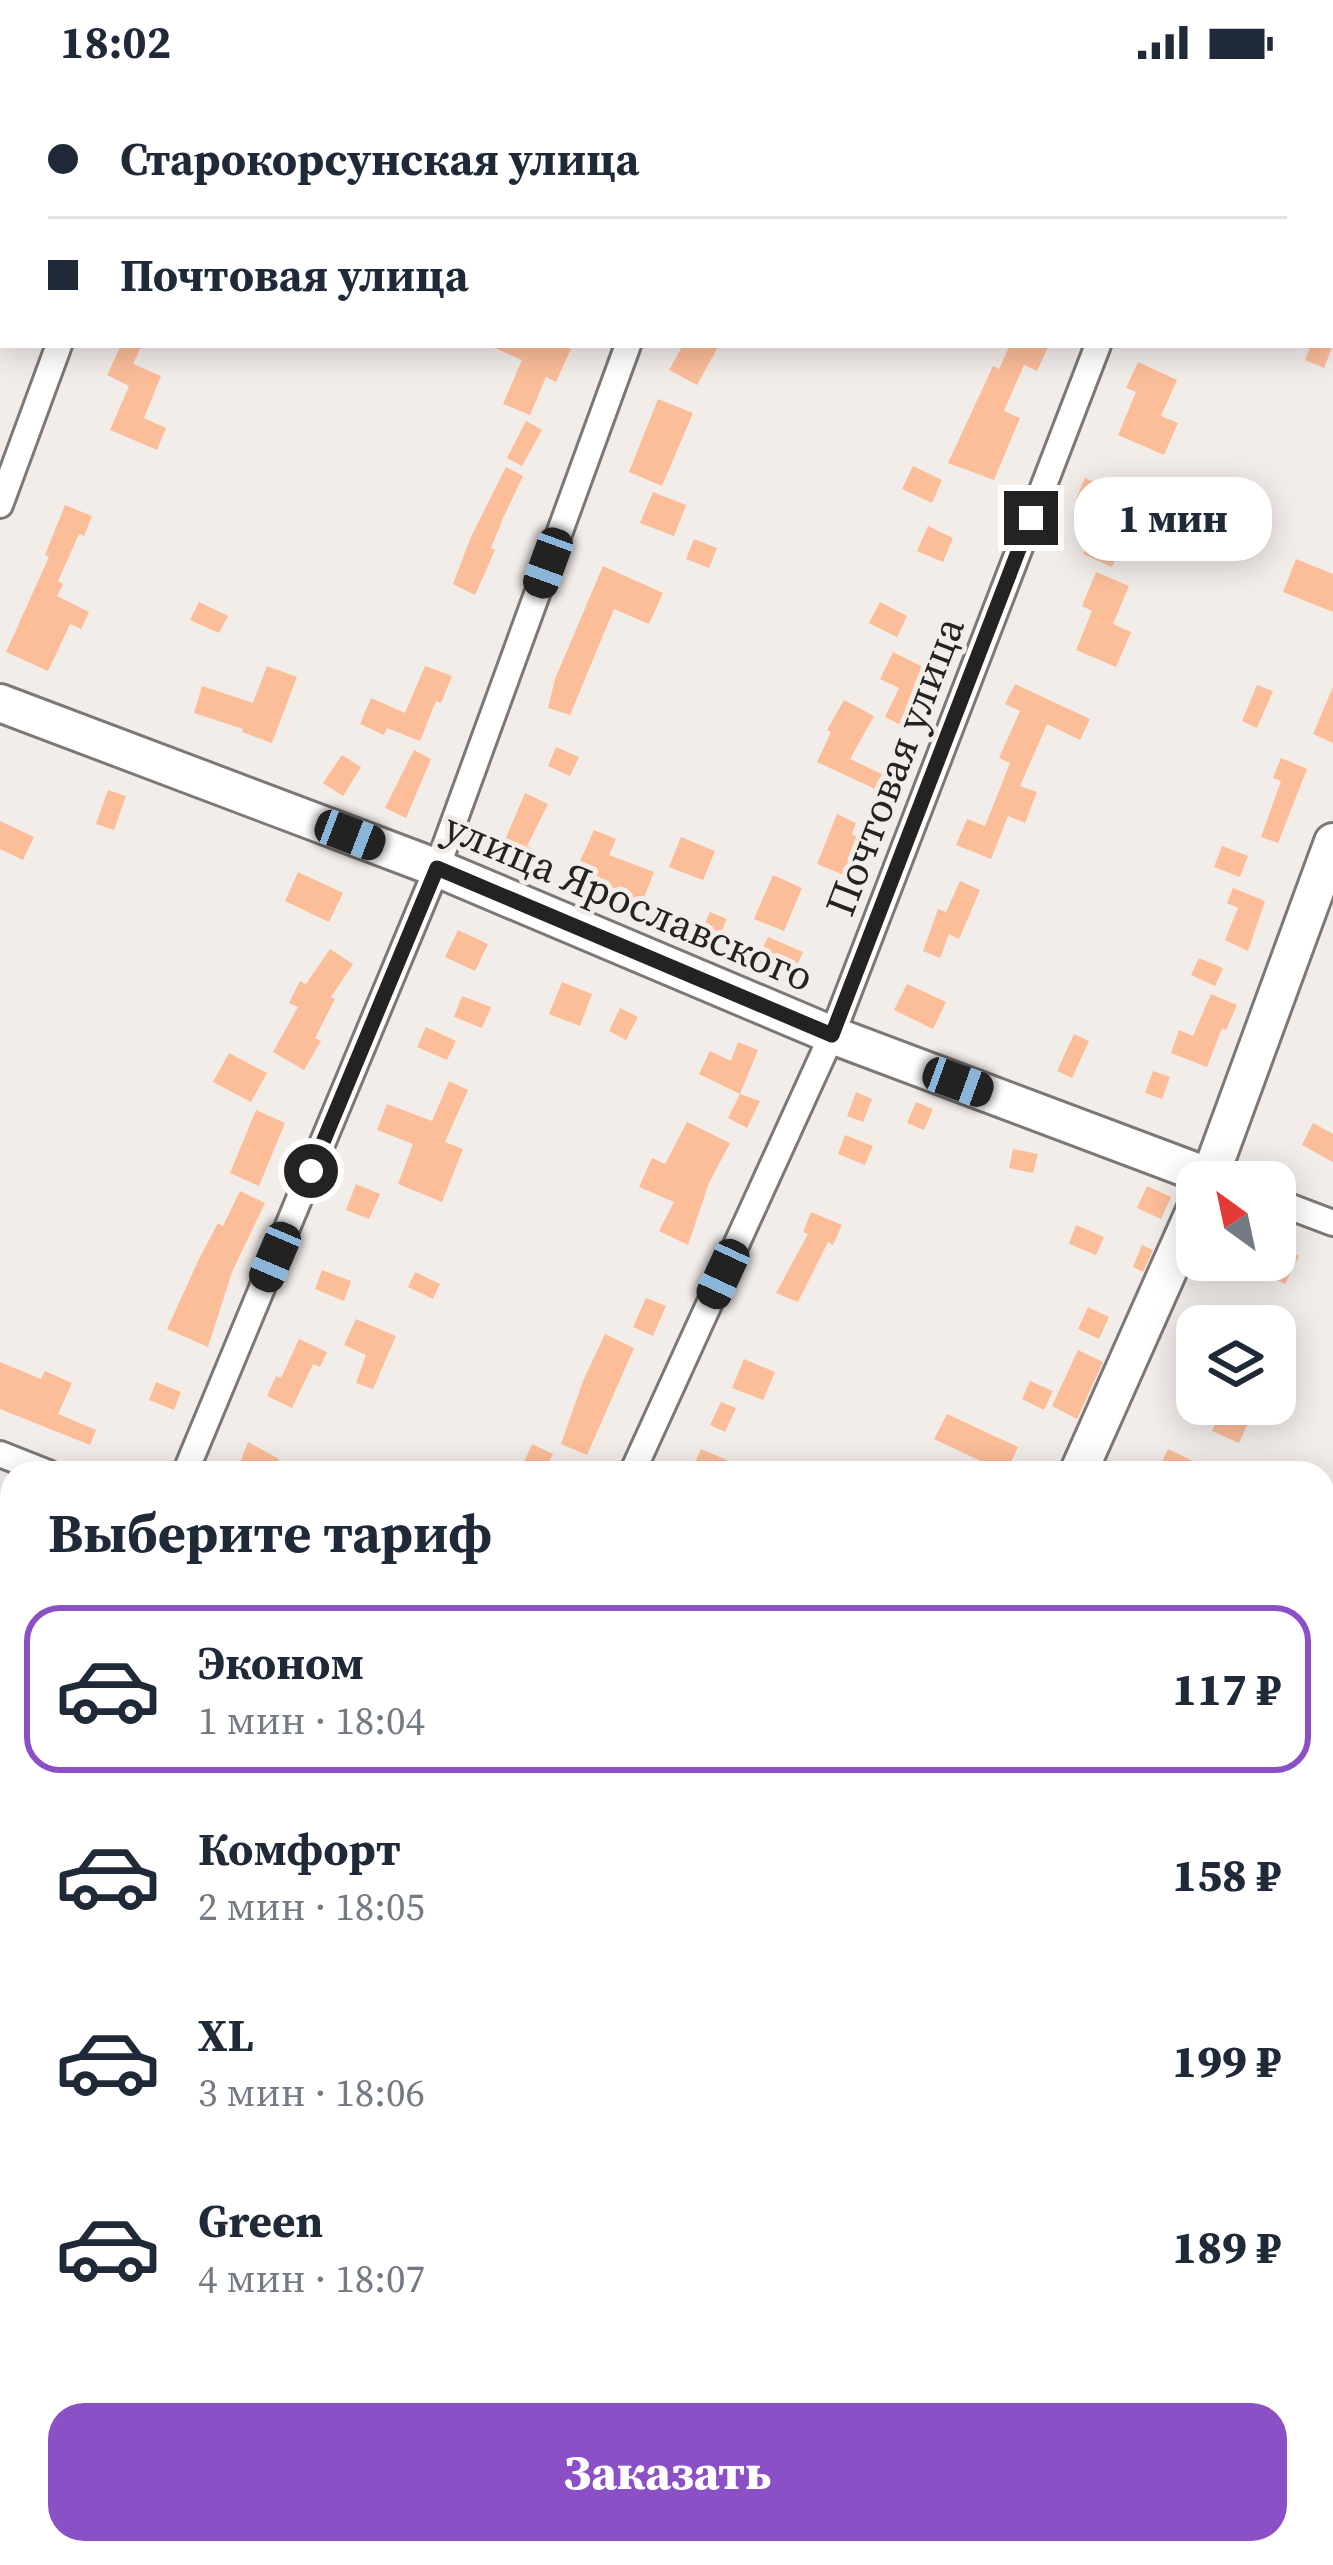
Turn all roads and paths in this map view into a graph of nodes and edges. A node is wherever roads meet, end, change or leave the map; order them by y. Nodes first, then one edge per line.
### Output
1 (58, 348) edge
2 (627, 348) edge
3 (1097, 348) edge
4 (0, 505) edge
5 (0, 703) edge
6 (1333, 842) edge
7 (437, 868) junction
8 (832, 1035) junction
9 (1219, 1161) edge
10 (1176, 1173) edge
11 (1296, 1210) edge
12 (1333, 1223) edge
13 (1176, 1261) edge
14 (190, 1461) edge
15 (637, 1461) edge
16 (1084, 1461) edge

1 - 4 street
2 - 7 street
3 - 8 street, Почтовая улица
5 - 7 street, улица Ярославского
6 - 9 street
7 - 8 street, улица Ярославского
7 - 14 street
8 - 10 street, улица Ярославского
8 - 15 street, Почтовая улица
11 - 12 street
13 - 16 street

